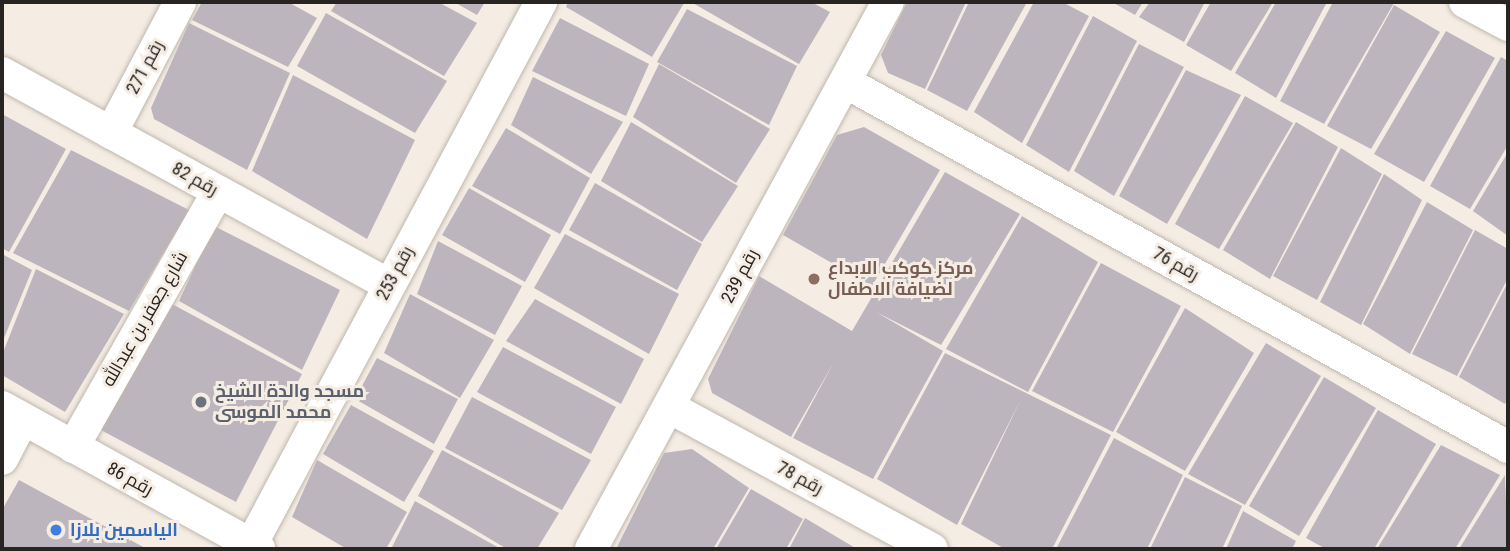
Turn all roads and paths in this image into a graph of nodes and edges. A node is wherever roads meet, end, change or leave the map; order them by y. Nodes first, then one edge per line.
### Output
1 (180, 2) edge
2 (541, 2) edge
3 (888, 2) edge
4 (1465, 2) edge
5 (1508, 25) edge
6 (2, 73) edge
7 (845, 82) junction
8 (111, 132) junction
9 (218, 192) junction
10 (388, 284) junction
11 (669, 407) junction
12 (13, 413) edge
13 (73, 447) junction
14 (1508, 447) edge
15 (2, 458) edge
16 (255, 547) edge
17 (592, 549) edge
18 (932, 549) edge

1 - 8 street, رقم 271
2 - 10 street, رقم 253
3 - 7 street, رقم 239
4 - 5 street
6 - 8 street, رقم 82
7 - 11 street, رقم 239
7 - 14 street, رقم 76
8 - 9 street, رقم 82
9 - 10 street, رقم 82
9 - 13 street, شارع جعفر بن عبدالله
10 - 16 street, رقم 253
11 - 17 street, رقم 239
11 - 18 street, رقم 78
12 - 13 street, رقم 86
12 - 15 street
13 - 16 street, رقم 86

